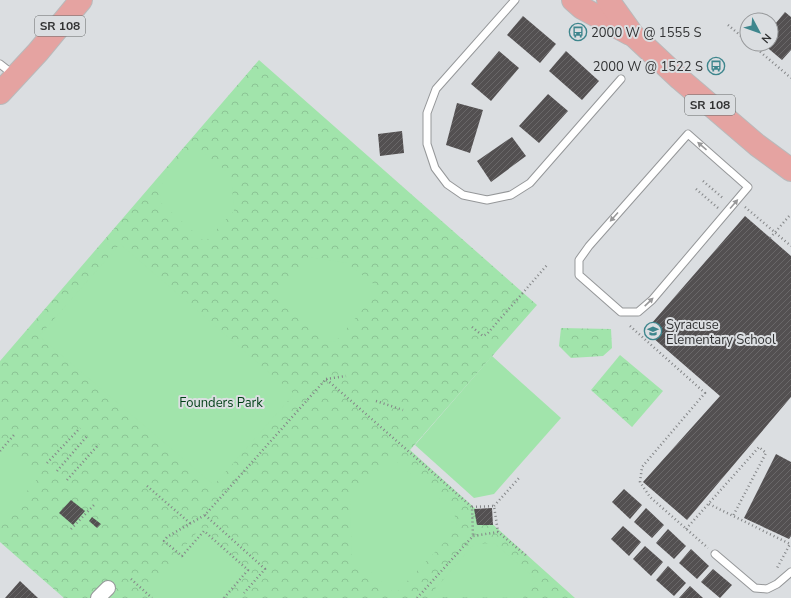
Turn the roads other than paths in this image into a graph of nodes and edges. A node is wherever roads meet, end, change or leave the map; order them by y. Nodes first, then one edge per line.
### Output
1 (81, 0) edge
2 (515, 0) edge
3 (572, 0) edge
4 (608, 0) edge
5 (633, 35) junction
6 (8, 70) edge
7 (621, 79) dead end
8 (0, 93) edge
9 (791, 170) edge
10 (725, 214) joint
11 (715, 554) road end
12 (791, 572) edge

1 - 6 main road, SR 108
2 - 7 lane
3 - 5 main road, SR 108
4 - 5 main road, SR 108
5 - 9 main road, SR 108
6 - 8 main road, SR 108
10 -> 10 lane
11 - 12 lane

